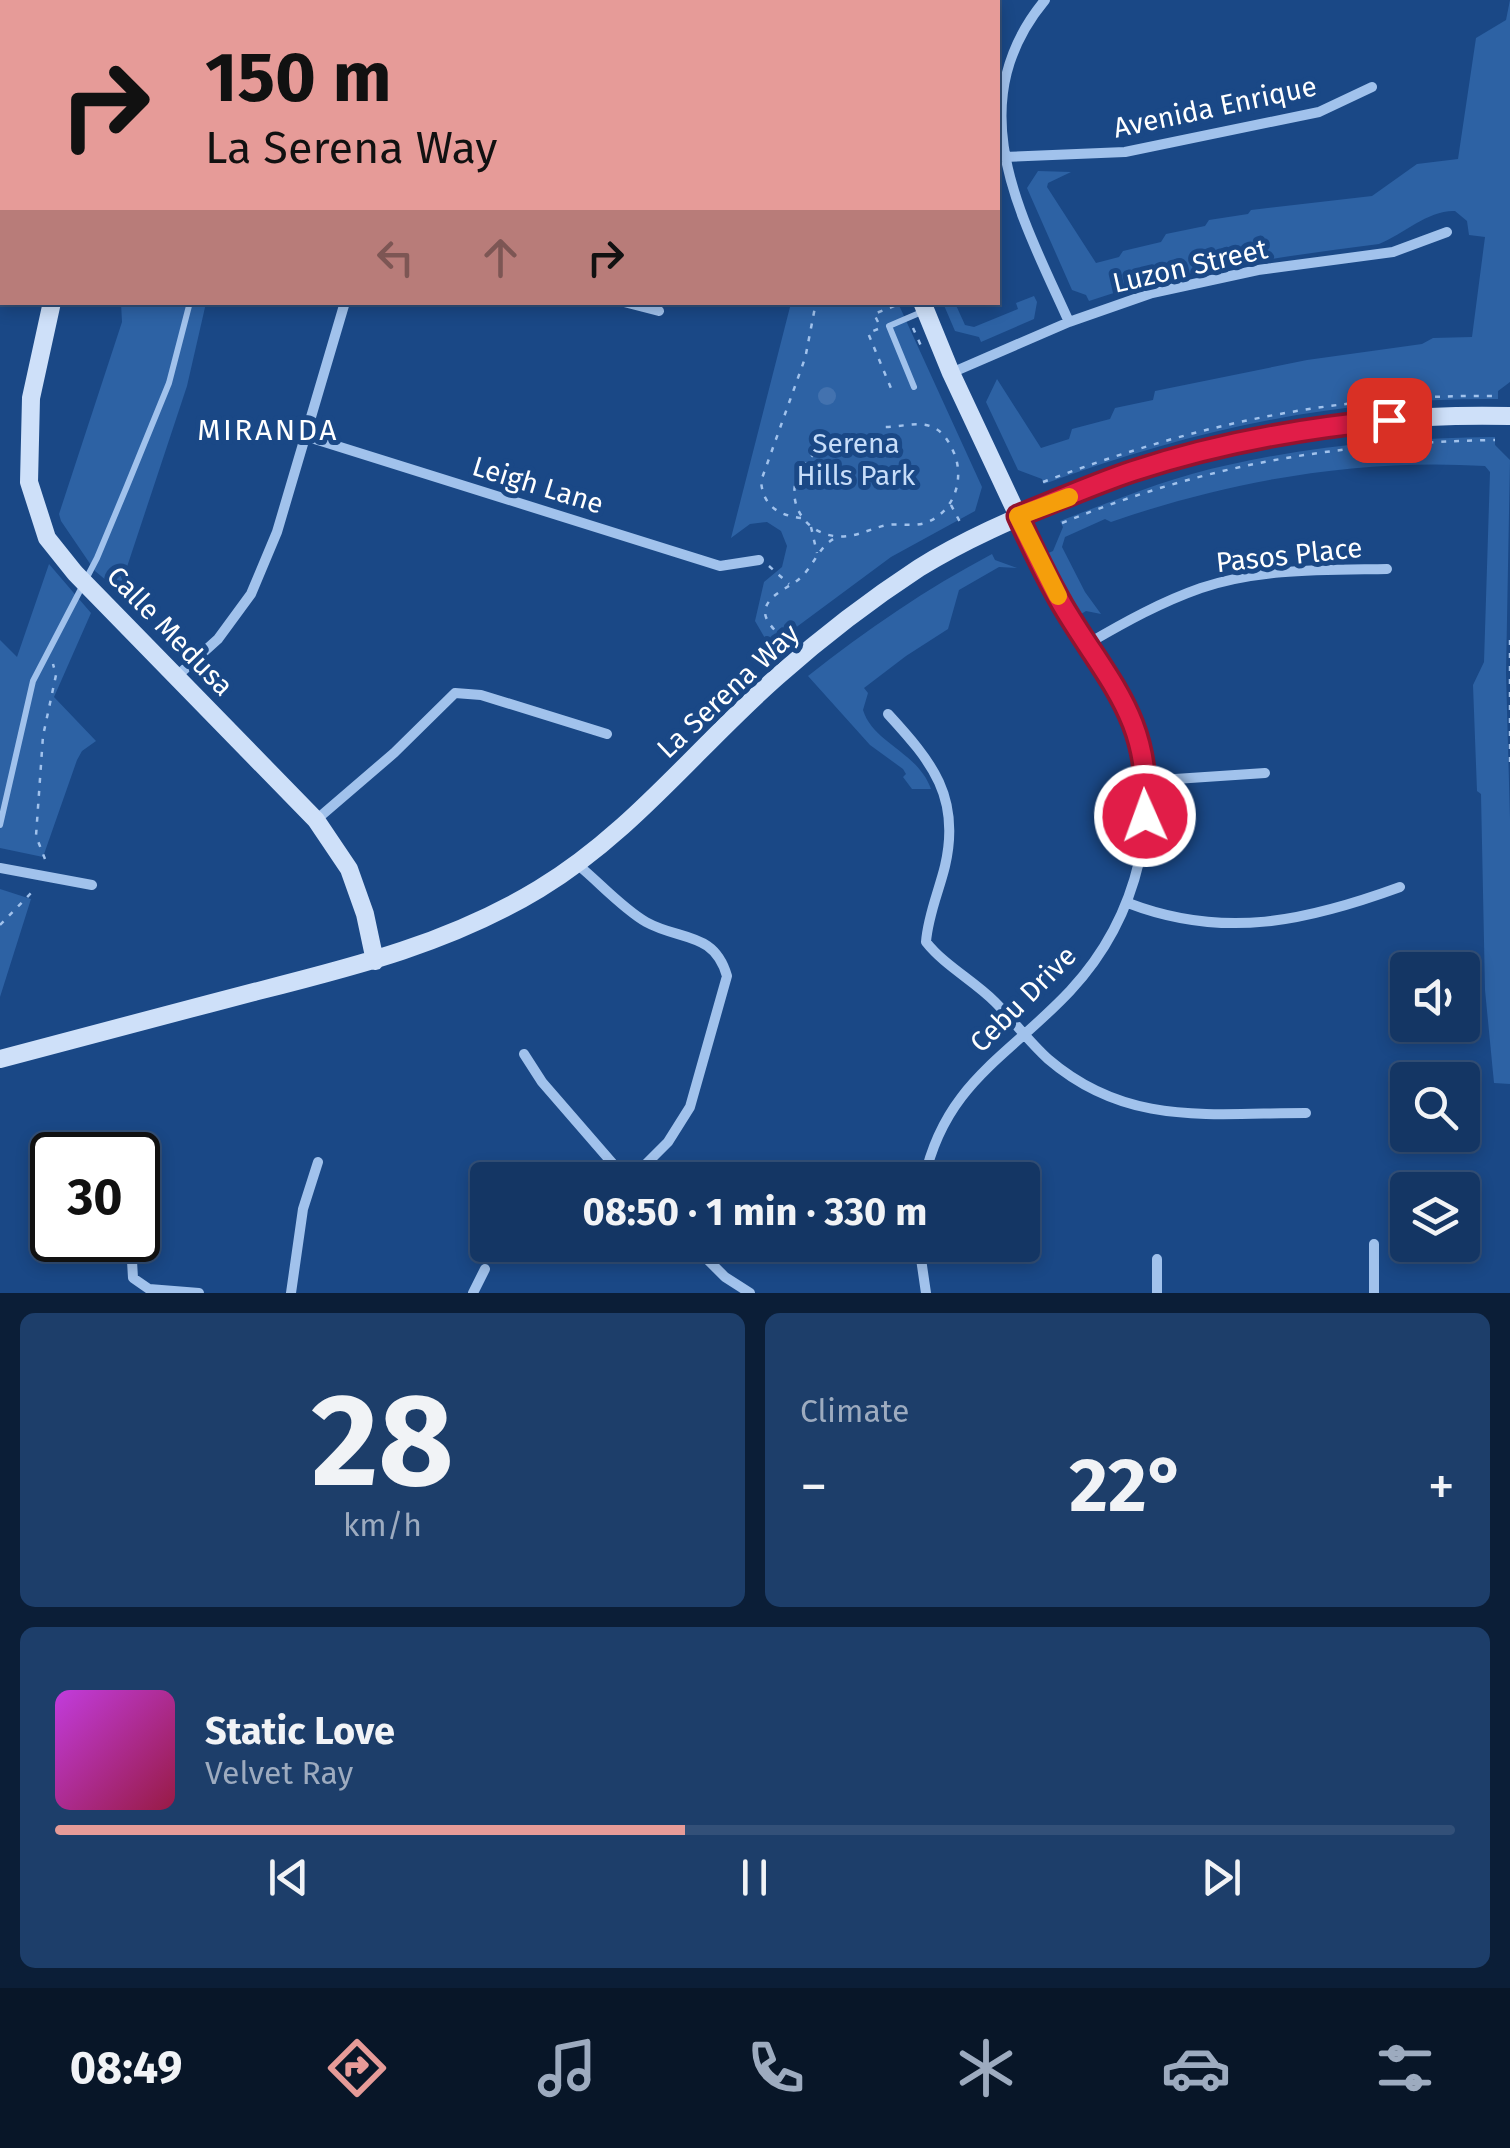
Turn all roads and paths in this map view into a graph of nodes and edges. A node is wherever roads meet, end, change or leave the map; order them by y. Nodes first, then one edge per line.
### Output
1 (1045, 0) edge
2 (1372, 87) dead end
3 (1003, 158) junction
4 (1447, 232) dead end
5 (51, 305) edge
6 (189, 305) edge
7 (345, 305) edge
8 (636, 305) edge
9 (815, 305) edge
10 (897, 305) edge
11 (923, 307) edge
12 (659, 311) dead end
13 (1069, 322) junction
14 (806, 354) dead end
15 (804, 361) dead end
16 (950, 372) junction
17 (914, 387) dead end
18 (893, 393) dead end
19 (1510, 416) edge
20 (882, 427) dead end
21 (305, 436) junction
22 (1495, 440) dead end
23 (825, 445) dead end
24 (950, 503) junction
25 (1018, 516) junction
26 (802, 518) junction
27 (960, 522) dead end
28 (1062, 524) dead end
29 (810, 526) junction
30 (836, 537) junction
31 (817, 554) junction
32 (759, 560) joint
33 (1387, 568) dead end
34 (83, 580) junction
35 (790, 585) junction
36 (783, 640) dead end
37 (1510, 640) edge
38 (1089, 643) junction
39 (49, 650) junction
40 (178, 676) junction
41 (888, 714) dead end
42 (607, 734) dead end
43 (1510, 763) edge
44 (1265, 773) dead end
45 (1146, 781) junction
46 (316, 820) junction
47 (0, 825) edge
48 (46, 859) dead end
49 (578, 865) junction
50 (0, 868) edge
51 (92, 885) dead end
52 (1400, 887) dead end
53 (32, 891) dead end
54 (1128, 903) junction
55 (0, 925) edge
56 (375, 961) junction
57 (1023, 1033) junction
58 (524, 1054) dead end
59 (0, 1059) edge
60 (1306, 1113) dead end
61 (318, 1162) dead end
62 (612, 1162) edge
63 (647, 1162) edge
64 (929, 1162) edge
65 (1374, 1244) dead end
66 (1157, 1259) dead end
67 (132, 1262) edge
68 (711, 1262) edge
69 (921, 1262) edge
70 (485, 1269) dead end
71 (199, 1293) edge
72 (291, 1293) edge
73 (473, 1293) edge
74 (750, 1293) edge
75 (926, 1293) edge
76 (1157, 1293) edge
77 (1374, 1293) edge

1 - 3 street
2 - 3 street, Avenida Enrique
3 - 13 street
4 - 13 street, Luzon Street
5 - 34 main road, Calle Medusa
6 - 34 lane
7 - 21 street
8 - 12 street
9 - 14 path
10 - 18 path
11 - 16 main road
11 - 17 lane
13 - 16 street, Luzon Street
15 - 26 path
16 - 25 main road
19 - 25 main road, La Serena Way
20 - 24 path
21 - 32 street, Leigh Lane
21 - 40 street
22 - 28 path
23 - 26 path
24 - 27 path
24 - 30 path
25 - 38 street, Cebu Drive
25 - 49 main road, La Serena Way
26 - 29 path
29 - 30 path
29 - 31 path
30 - 31 path
31 - 35 path
32 - 35 path
33 - 38 street, Pasos Place
34 - 39 lane
34 - 40 main road, Calle Medusa
35 - 36 path
37 - 43 path
38 - 45 street, Cebu Drive
39 - 47 lane
39 - 48 path
40 - 46 main road, Calle Medusa
41 - 57 street
42 - 46 street
44 - 45 street
45 - 54 street, Cebu Drive
46 - 56 main road, Calle Medusa
49 - 56 main road, La Serena Way
49 - 63 street
50 - 51 street
52 - 54 street
53 - 55 path
54 - 57 street, Cebu Drive
56 - 59 main road, La Serena Way
57 - 60 street
57 - 64 street, Cebu Drive
58 - 62 street
61 - 72 street
65 - 77 street
66 - 76 street
67 - 71 street
68 - 74 street
69 - 75 street
70 - 73 street

